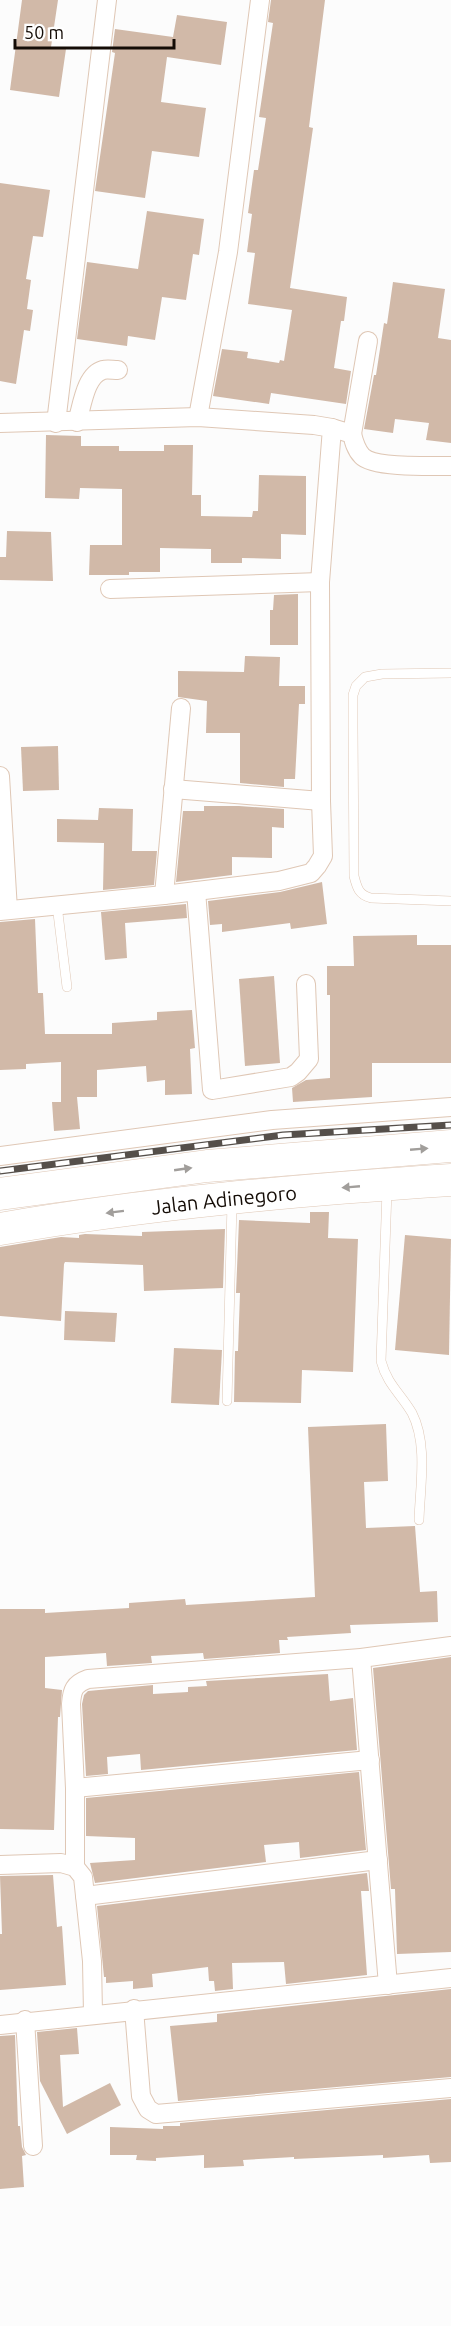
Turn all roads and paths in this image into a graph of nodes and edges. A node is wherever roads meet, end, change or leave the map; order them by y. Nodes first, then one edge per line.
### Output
1 (107, 0) edge
2 (260, 0) edge
3 (368, 341) dead end
4 (118, 370) dead end
5 (198, 417) junction
6 (77, 422) junction
7 (0, 423) edge
8 (56, 423) junction
9 (332, 428) junction
10 (0, 431) edge
11 (352, 434) junction
12 (451, 466) edge
13 (320, 582) junction
14 (110, 589) dead end
15 (451, 674) edge
16 (181, 708) dead end
17 (0, 776) edge
18 (172, 789) junction
19 (321, 801) junction
20 (196, 891) junction
21 (164, 896) junction
22 (451, 901) edge
23 (57, 905) junction
24 (4, 911) edge
25 (306, 984) dead end
26 (67, 987) dead end
27 (451, 1107) edge
28 (451, 1146) edge
29 (0, 1156) edge
30 (451, 1180) edge
31 (388, 1184) junction
32 (0, 1194) edge
33 (232, 1197) junction
34 (0, 1229) edge
35 (227, 1401) dead end
36 (419, 1520) dead end
37 (451, 1646) edge
38 (361, 1658) junction
39 (370, 1760) junction
40 (75, 1788) junction
41 (378, 1860) junction
42 (0, 1865) edge
43 (75, 1867) junction
44 (85, 1896) junction
45 (451, 1978) edge
46 (388, 1985) junction
47 (134, 2009) junction
48 (93, 2014) junction
49 (25, 2020) junction
50 (0, 2025) edge
51 (451, 2088) edge
52 (33, 2146) dead end

1 - 8 street
2 - 5 street
3 - 11 street
4 - 6 street
5 - 6 street
5 - 9 street
6 - 8 street
7 - 8 street
7 - 10 street
9 - 11 street
9 - 13 street
11 - 12 street
13 - 14 street
13 - 19 street
15 - 22 lane
16 - 18 street
17 - 24 street
18 - 19 street
18 - 21 street
19 - 20 street
20 - 21 street
20 - 25 street
21 - 23 street
23 - 24 street
23 - 26 lane
27 - 29 street
32 -> 28 highway
30 - 31 highway, Jalan Adinegoro
31 -> 33 highway, Jalan Adinegoro
31 - 36 lane
33 -> 34 highway, Jalan Adinegoro
33 - 35 lane
37 - 38 street
38 - 39 street
38 - 40 street
39 - 40 street
39 - 41 street
40 - 43 street
41 - 44 street
41 - 46 street
42 - 43 street
43 - 44 street
44 - 48 street
45 - 46 street
46 - 47 street
47 - 48 street
47 - 51 street
48 - 49 street
49 - 50 street
49 - 52 street

